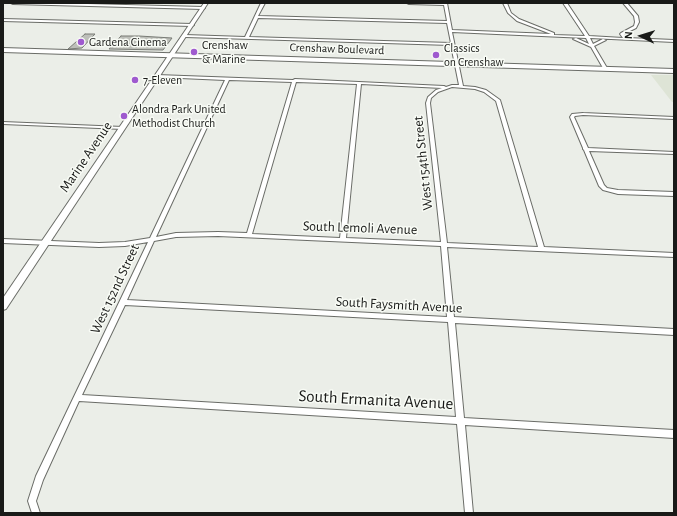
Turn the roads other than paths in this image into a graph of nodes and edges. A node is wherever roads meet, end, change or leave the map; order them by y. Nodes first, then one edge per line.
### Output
1 (13, 3) edge
2 (263, 3) edge
3 (409, 3) edge
4 (505, 3) edge
5 (565, 3) edge
6 (626, 3) edge
7 (445, 4) edge
8 (205, 5) edge
9 (256, 17) junction
10 (3, 20) edge
11 (449, 22) junction
12 (192, 25) junction
13 (450, 31) junction
14 (584, 32) junction
15 (185, 36) junction
16 (556, 36) junction
17 (568, 36) junction
18 (247, 37) junction
19 (588, 38) junction
20 (604, 38) junction
21 (610, 38) junction
22 (626, 39) junction
23 (674, 41) edge
24 (453, 44) junction
25 (592, 46) junction
26 (3, 50) edge
27 (172, 55) junction
28 (457, 64) junction
29 (606, 68) junction
30 (673, 70) edge
31 (158, 76) junction
32 (228, 78) junction
33 (295, 80) junction
34 (359, 82) junction
35 (461, 86) junction
36 (444, 88) junction
37 (674, 118) edge
38 (3, 123) edge
39 (123, 128) junction
40 (586, 149) junction
41 (674, 153) edge
42 (674, 194) edge
43 (249, 235) junction
44 (152, 239) junction
45 (343, 240) junction
46 (3, 241) edge
47 (45, 243) junction
48 (444, 244) junction
49 (541, 248) junction
50 (674, 255) edge
51 (123, 302) junction
52 (3, 306) edge
53 (450, 320) junction
54 (674, 332) edge
55 (77, 398) junction
56 (460, 420) junction
57 (674, 434) edge
58 (35, 512) edge
59 (469, 513) edge

1 - 8 street
2 - 9 street
3 - 7 street
4 - 16 street
5 - 14 street
6 - 22 street
7 - 11 street
8 - 12 main road, Marine Avenue
9 - 11 street
9 - 18 street
10 - 12 street
11 - 13 street
12 - 15 main road, Marine Avenue
13 - 16 street
13 - 24 street
14 - 19 street
14 - 20 street
15 - 18 street
15 - 27 main road, Marine Avenue
16 - 17 street
17 - 19 street
17 - 25 street
18 - 24 street
19 - 20 street
19 - 25 street
20 - 21 street
21 - 22 street
21 - 25 street
22 - 23 street
24 - 28 street
25 - 29 street
26 - 27 main road, Crenshaw Boulevard
27 - 28 main road, Crenshaw Boulevard
27 - 31 main road, Marine Avenue
28 - 29 main road, Crenshaw Boulevard
28 - 35 street
29 - 30 main road, Crenshaw Boulevard
31 - 32 street
31 - 39 main road, Marine Avenue
32 - 33 street
32 - 44 street, West 152nd Street
33 - 34 street
33 - 43 street
34 - 36 street
34 - 45 street
35 - 36 street
35 - 49 street
36 - 48 street, West 154th Street
37 - 40 street
38 - 39 street
39 - 47 main road, Marine Avenue
40 - 41 street
40 - 42 street
43 - 44 street, South Lemoli Avenue
43 - 45 street, South Lemoli Avenue
44 - 47 street, South Lemoli Avenue
44 - 51 street, West 152nd Street
45 - 48 street, South Lemoli Avenue
46 - 47 street, South Lemoli Avenue
47 - 52 main road, Marine Avenue
48 - 49 street, South Lemoli Avenue
48 - 53 street, West 154th Street
49 - 50 street, South Lemoli Avenue
51 - 53 street, South Faysmith Avenue
51 - 55 street, West 152nd Street
53 - 54 street, South Faysmith Avenue
53 - 56 street, West 154th Street
55 - 56 street, South Ermanita Avenue
55 - 58 street, West 152nd Street
56 - 57 street, South Ermanita Avenue
56 - 59 street, West 154th Street

